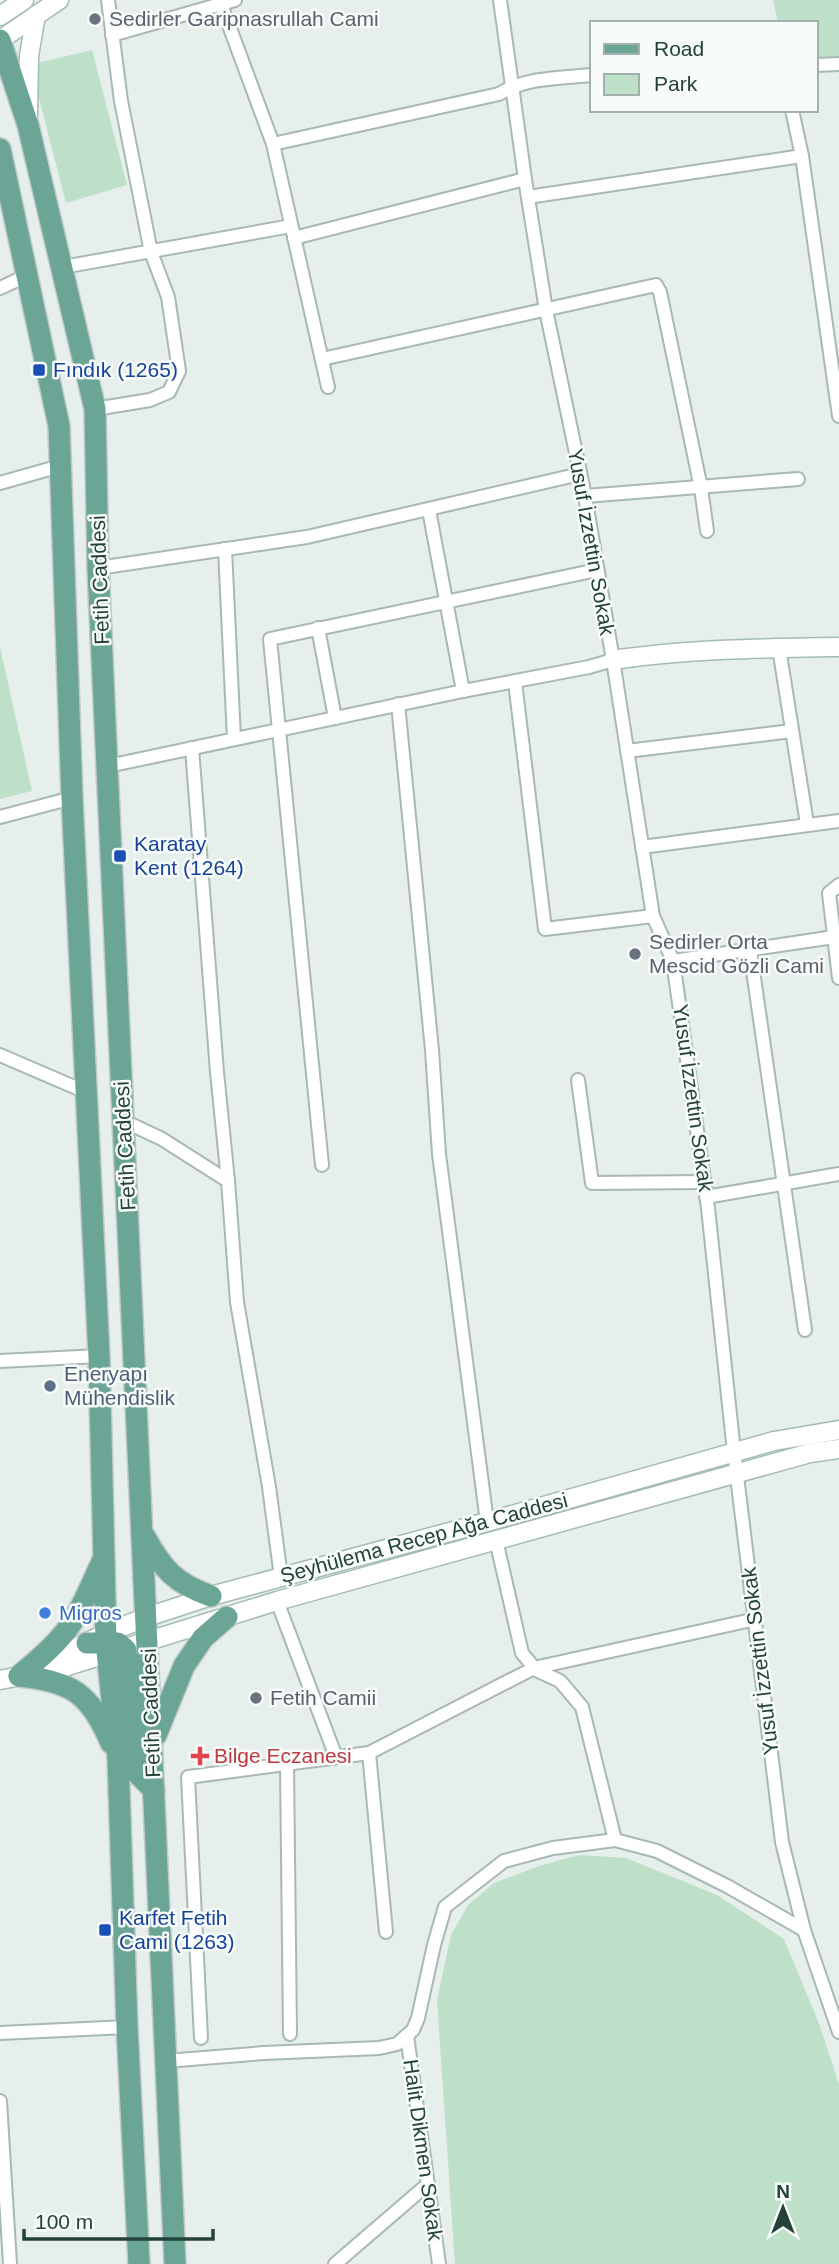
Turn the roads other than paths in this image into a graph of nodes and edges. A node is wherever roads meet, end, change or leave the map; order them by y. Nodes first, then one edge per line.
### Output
1 (24, 0) edge
2 (59, 0) edge
3 (108, 0) edge
4 (235, 0) edge
5 (500, 0) edge
6 (221, 4) junction
7 (36, 15) junction
8 (0, 16) edge
9 (113, 35) junction
10 (0, 40) edge
11 (839, 64) edge
12 (818, 65) edge
13 (590, 75) edge
14 (512, 86) junction
15 (792, 112) edge
16 (28, 125) junction
17 (273, 144) junction
18 (0, 149) edge
19 (802, 156) junction
20 (525, 179) junction
21 (528, 197) junction
22 (293, 232) junction
23 (151, 252) junction
24 (63, 267) junction
25 (28, 275) junction
26 (0, 288) edge
27 (546, 310) junction
28 (322, 359) junction
29 (328, 387) dead end
30 (95, 409) junction
31 (839, 416) edge
32 (60, 466) junction
33 (580, 474) junction
34 (798, 479) dead end
35 (0, 483) edge
36 (701, 488) junction
37 (585, 496) junction
38 (429, 510) junction
39 (707, 531) dead end
40 (225, 549) junction
41 (99, 568) junction
42 (597, 570) junction
43 (447, 601) junction
44 (318, 628) junction
45 (839, 647) edge
46 (779, 648) junction
47 (613, 660) junction
48 (515, 682) junction
49 (463, 691) junction
50 (398, 704) junction
51 (335, 718) junction
52 (278, 730) junction
53 (792, 732) junction
54 (234, 739) junction
55 (192, 748) junction
56 (626, 751) junction
57 (108, 766) junction
58 (72, 798) junction
59 (0, 817) edge
60 (839, 821) edge
61 (807, 824) junction
62 (642, 847) junction
63 (839, 885) edge
64 (653, 916) junction
65 (834, 937) junction
66 (750, 950) junction
67 (673, 961) junction
68 (839, 978) edge
69 (0, 1055) edge
70 (578, 1080) dead end
71 (86, 1092) junction
72 (124, 1121) junction
73 (322, 1165) dead end
74 (839, 1174) edge
75 (228, 1181) junction
76 (704, 1182) junction
77 (783, 1184) junction
78 (706, 1197) junction
79 (805, 1330) dead end
80 (99, 1356) junction
81 (0, 1361) edge
82 (839, 1424) edge
83 (839, 1430) edge
84 (820, 1432) junction
85 (839, 1449) edge
86 (734, 1452) junction
87 (737, 1474) junction
88 (103, 1488) junction
89 (487, 1522) junction
90 (142, 1532) junction
91 (496, 1540) junction
92 (104, 1558) junction
93 (281, 1577) junction
94 (211, 1596) junction
95 (278, 1601) junction
96 (147, 1617) junction
97 (227, 1617) junction
98 (756, 1619) junction
99 (109, 1642) junction
100 (148, 1643) junction
101 (534, 1668) junction
102 (9, 1678) edge
103 (152, 1747) junction
104 (369, 1753) junction
105 (336, 1757) junction
106 (118, 1758) junction
107 (287, 1765) junction
108 (154, 1790) junction
109 (615, 1840) junction
110 (804, 1930) junction
111 (386, 1933) dead end
112 (127, 2027) junction
113 (838, 2029) edge
114 (0, 2033) edge
115 (290, 2035) dead end
116 (407, 2036) junction
117 (201, 2038) dead end
118 (166, 2061) junction
119 (0, 2101) edge
120 (428, 2184) junction
121 (3, 2209) edge
122 (10, 2264) edge
123 (139, 2264) edge
124 (174, 2264) edge
125 (335, 2264) edge
126 (439, 2264) edge

1 - 8 street
2 - 7 street
3 - 9 street
4 - 6 street
5 - 14 street, Yusuf İzzettin Sokak
6 - 9 street
6 - 17 street
7 - 10 street
7 - 16 street
9 - 23 street
10 - 16 main road, Fetih Caddesi
11 - 12 street
13 - 14 street
14 - 17 street
14 - 20 street, Yusuf İzzettin Sokak
15 - 19 street
16 - 24 main road, Fetih Caddesi
17 - 22 street
18 - 25 main road, Fetih Caddesi
19 - 21 street
19 - 31 street
20 - 21 street, Yusuf İzzettin Sokak
20 - 22 street
21 - 27 street, Yusuf İzzettin Sokak
22 - 23 street
22 - 28 street
23 - 24 street
23 - 30 street
24 - 30 main road, Fetih Caddesi
25 - 26 street
25 - 32 main road, Fetih Caddesi
27 - 28 street
27 - 33 street, Yusuf İzzettin Sokak
27 - 36 street
28 - 29 street
30 - 41 main road, Fetih Caddesi
32 - 35 street
32 - 58 main road, Fetih Caddesi
33 - 37 street, Yusuf İzzettin Sokak
33 - 38 street
34 - 36 street
36 - 37 street
36 - 39 street
37 - 42 street, Yusuf İzzettin Sokak
38 - 40 street
38 - 43 street
40 - 41 street
40 - 54 street
41 - 57 main road, Fetih Caddesi
42 - 43 street
42 - 47 street, Yusuf İzzettin Sokak
43 - 44 street
43 - 49 street
44 - 51 street
44 - 52 street
45 - 46 street
46 - 47 street
46 - 53 street
47 - 48 street
47 - 56 street, Yusuf İzzettin Sokak
48 - 49 street
48 - 64 street
49 - 50 street
50 - 51 street
50 - 89 street
51 - 52 street
52 - 54 street
52 - 73 street
53 - 56 street
53 - 61 street
54 - 55 street
55 - 57 street
55 - 75 street
56 - 62 street, Yusuf İzzettin Sokak
57 - 72 main road, Fetih Caddesi
58 - 59 street
58 - 71 main road, Fetih Caddesi
60 - 61 street
61 - 62 street
62 - 64 street, Yusuf İzzettin Sokak
63 - 65 street
64 - 67 street, Yusuf İzzettin Sokak
65 - 66 street
65 - 68 street
66 - 67 street
66 - 77 street
67 - 76 street, Yusuf İzzettin Sokak
69 - 71 street
70 - 76 street
71 - 80 main road, Fetih Caddesi
72 - 75 street
72 - 90 main road, Fetih Caddesi
74 - 77 street
75 - 93 street
76 - 78 street, Yusuf İzzettin Sokak
77 - 78 street
77 - 79 street
78 - 86 street, Yusuf İzzettin Sokak
80 - 81 street
80 - 88 main road, Fetih Caddesi
82 - 84 street
83 - 84 street, Şeyhülema Recep Ağa Caddesi
84 - 86 street, Şeyhülema Recep Ağa Caddesi
85 - 87 street, Şeyhülema Recep Ağa Caddesi
86 - 87 street, Yusuf İzzettin Sokak
86 - 89 street, Şeyhülema Recep Ağa Caddesi
87 - 91 street, Şeyhülema Recep Ağa Caddesi
87 - 98 street, Yusuf İzzettin Sokak
88 - 92 main road, Fetih Caddesi
88 - 99 main road
89 - 93 street, Şeyhülema Recep Ağa Caddesi
90 - 94 main road
90 - 96 main road, Fetih Caddesi
91 - 95 street, Şeyhülema Recep Ağa Caddesi
91 - 101 street
92 - 99 main road, Fetih Caddesi
92 - 102 main road
93 - 94 street, Şeyhülema Recep Ağa Caddesi
94 - 96 street, Şeyhülema Recep Ağa Caddesi
95 - 97 street, Şeyhülema Recep Ağa Caddesi
95 - 105 street
96 - 99 street, Şeyhülema Recep Ağa Caddesi
96 - 100 main road, Fetih Caddesi
97 - 100 street, Şeyhülema Recep Ağa Caddesi
97 - 103 main road
98 - 101 street
98 - 110 street, Yusuf İzzettin Sokak
99 - 100 main road
99 - 102 street, Şeyhülema Recep Ağa Caddesi
99 - 106 main road, Fetih Caddesi
99 - 108 main road
100 - 103 main road, Fetih Caddesi
101 - 104 street
101 - 109 street
102 - 106 main road
103 - 108 main road, Fetih Caddesi
104 - 105 street
104 - 111 street
105 - 107 street
106 - 112 main road, Fetih Caddesi
107 - 115 street
107 - 117 street
108 - 118 main road, Fetih Caddesi
109 - 110 street
109 - 116 street
110 - 113 street, Yusuf İzzettin Sokak
112 - 114 street
112 - 123 main road, Fetih Caddesi
116 - 118 street
116 - 120 street, Halit Dikmen Sokak
118 - 124 main road, Fetih Caddesi
119 - 121 street
120 - 125 street
120 - 126 street, Halit Dikmen Sokak
121 - 122 street

